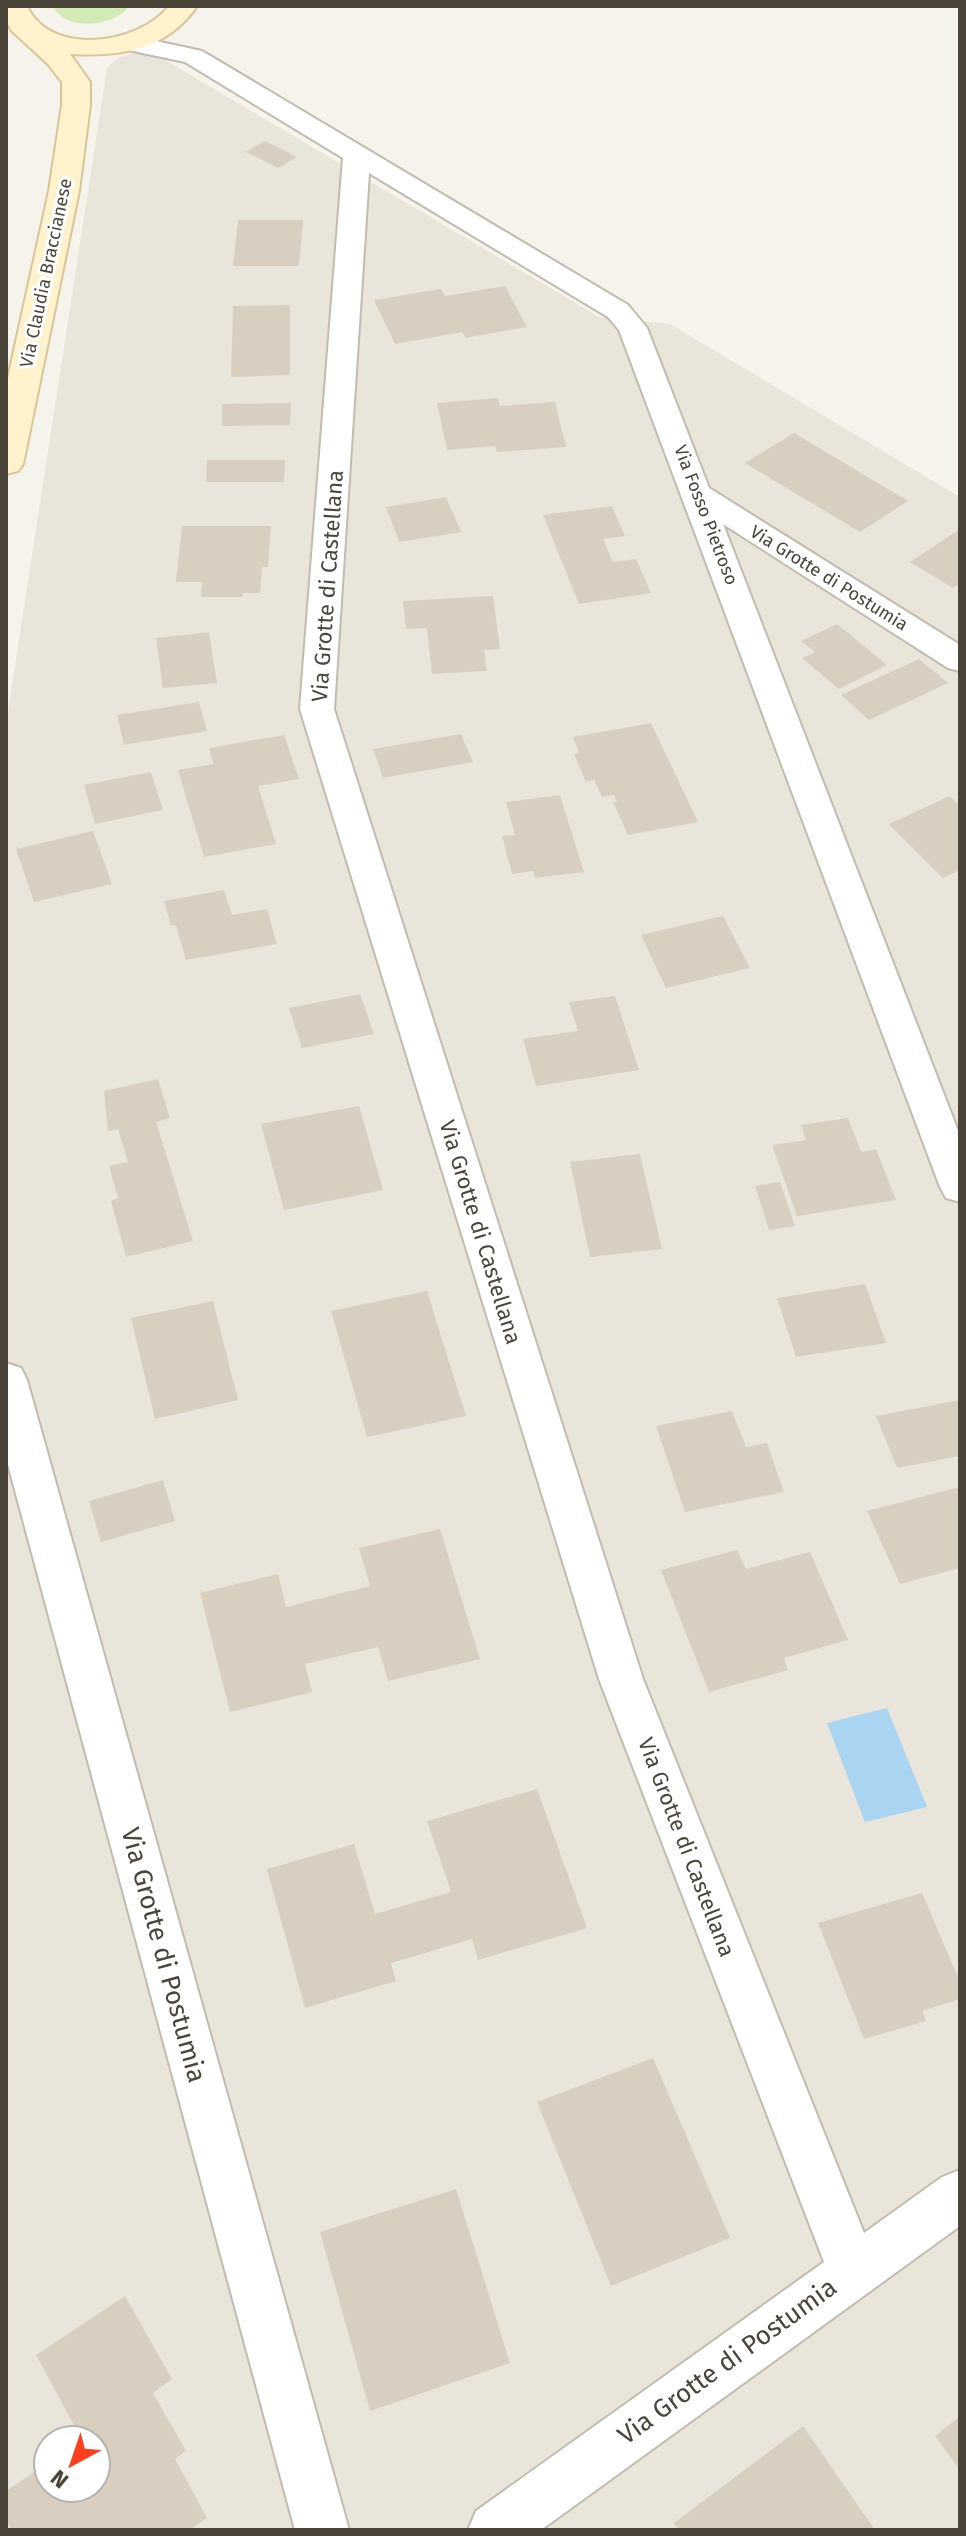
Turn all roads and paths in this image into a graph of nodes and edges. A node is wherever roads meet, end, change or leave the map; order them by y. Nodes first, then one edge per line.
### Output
1 (13, 6) edge
2 (180, 12) edge
3 (31, 33) junction
4 (128, 43) junction
5 (193, 56) junction
6 (76, 82) junction
7 (357, 156) junction
8 (6, 464) edge
9 (699, 495) junction
10 (960, 660) edge
11 (960, 1187) edge
12 (6, 1380) edge
13 (960, 2195) edge
14 (853, 2270) junction
15 (322, 2530) edge
16 (495, 2530) edge

1 - 3 main road
2 - 4 main road
2 - 5 street
3 - 4 main road
3 - 6 main road
4 - 5 street, Via Fosso Pietroso
4 - 6 main road
5 - 7 street, Via Fosso Pietroso
6 - 8 main road, Via Claudia Braccianese
7 - 9 street, Via Fosso Pietroso
7 - 14 street, Via Grotte di Castellana
9 - 10 street, Via Grotte di Postumia
9 - 11 street, Via Fosso Pietroso
12 - 15 street, Via Grotte di Postumia
13 - 14 street, Via Grotte di Postumia
14 - 16 street, Via Grotte di Postumia

